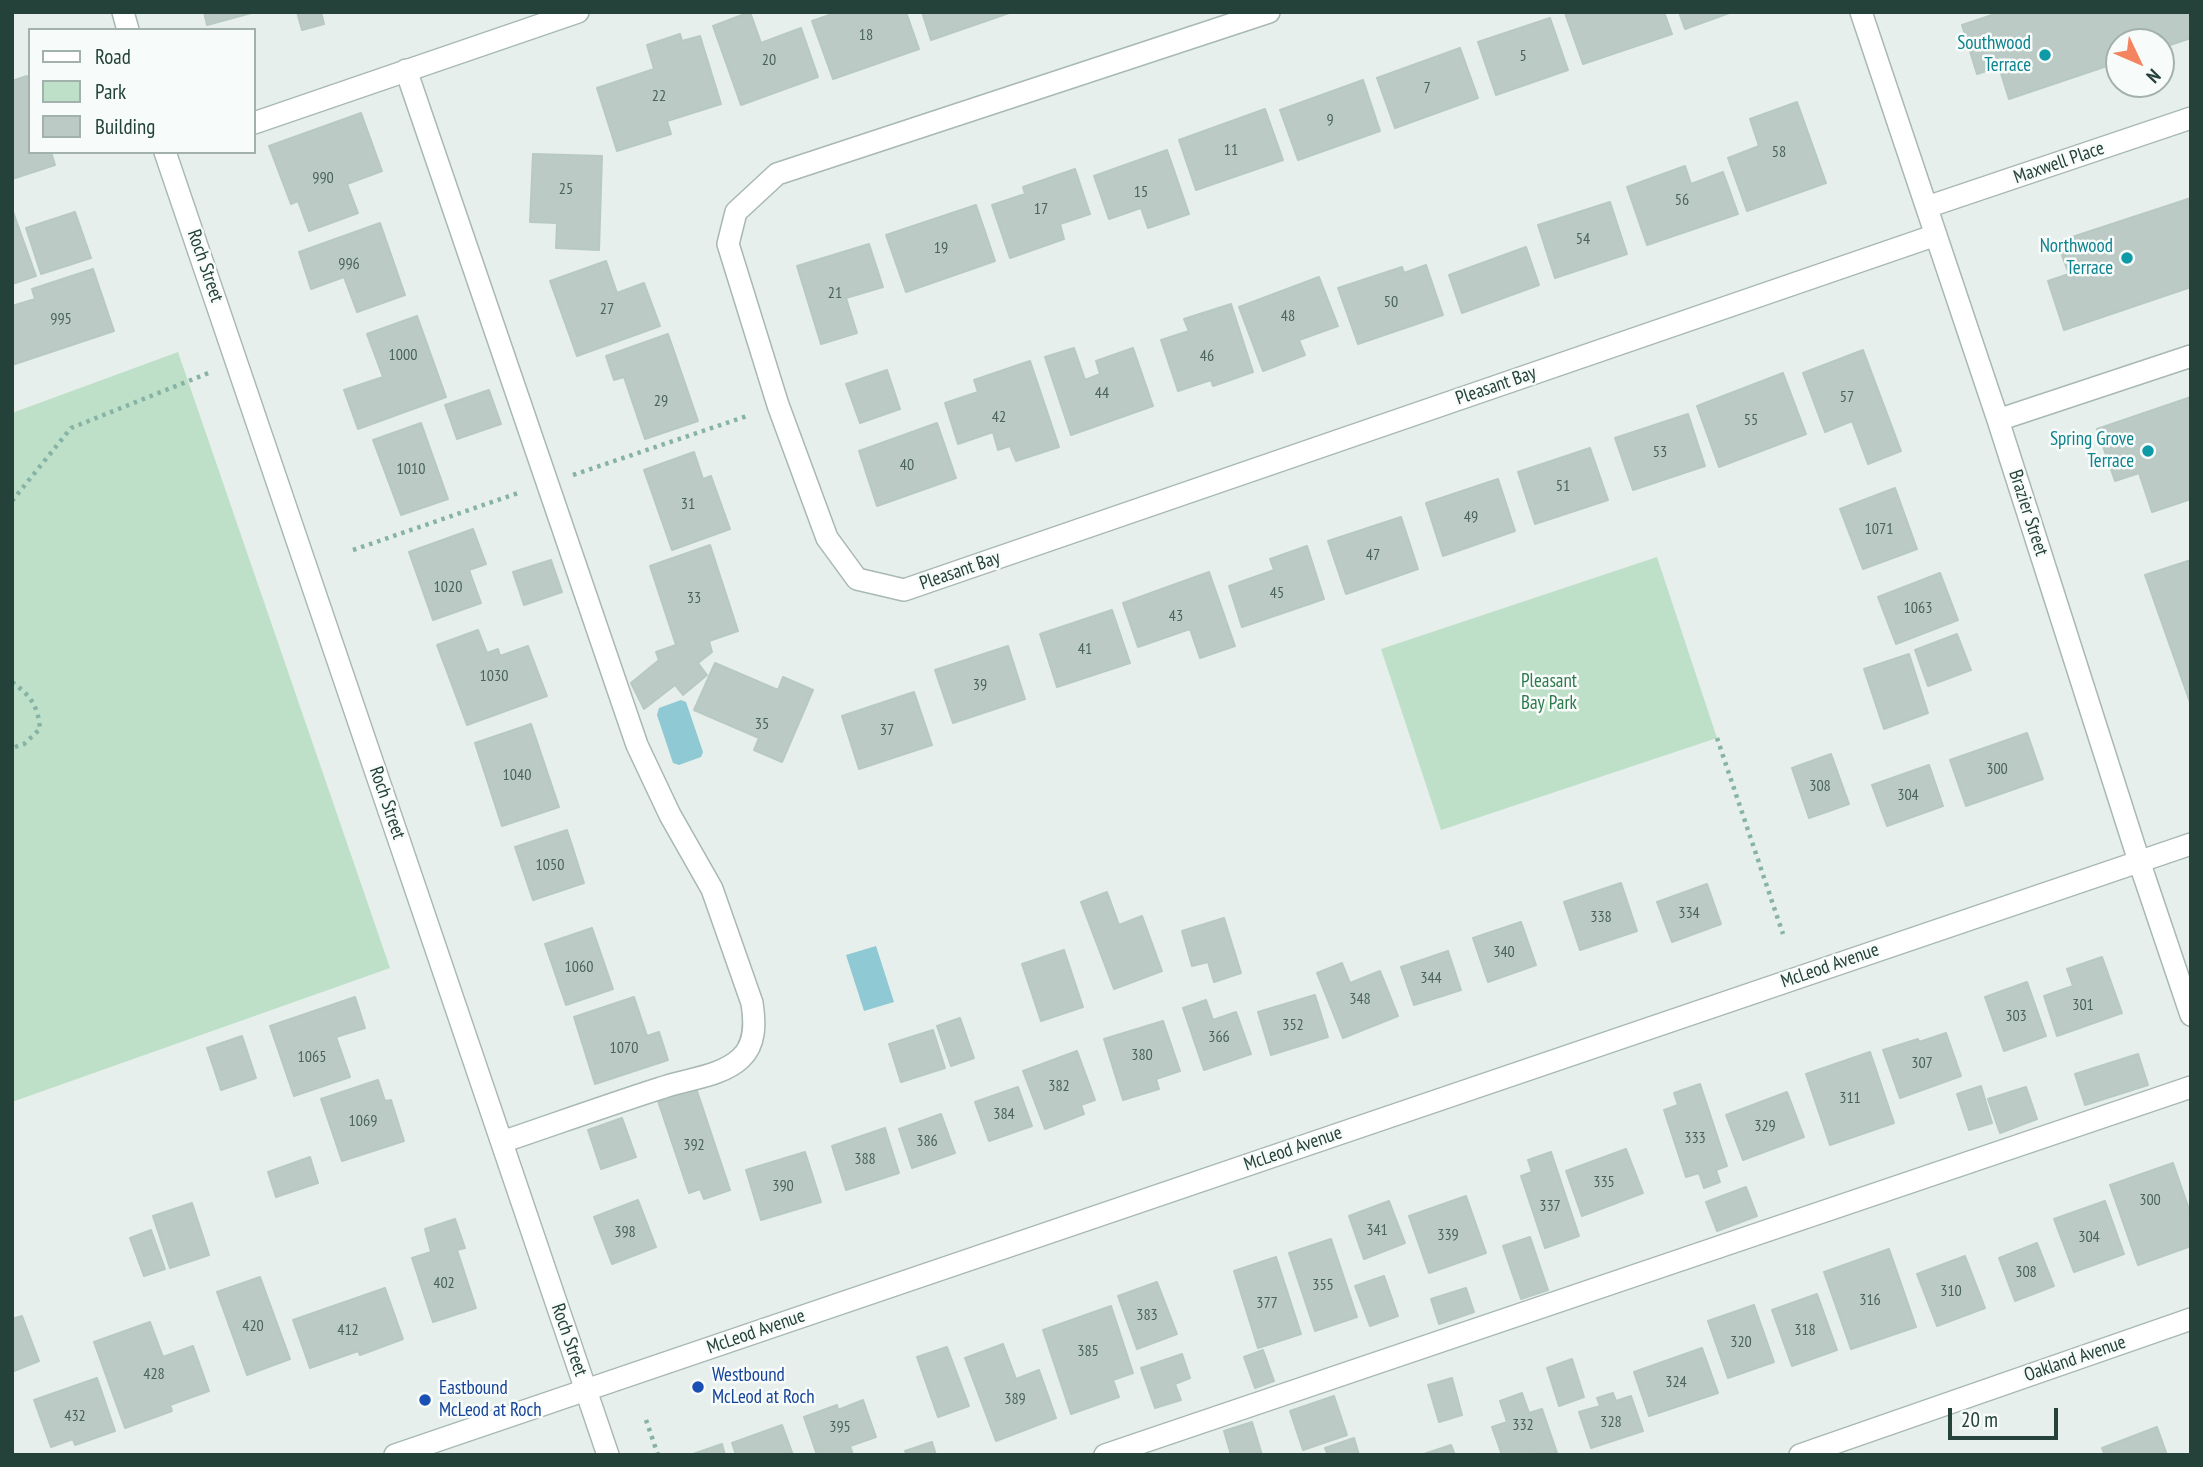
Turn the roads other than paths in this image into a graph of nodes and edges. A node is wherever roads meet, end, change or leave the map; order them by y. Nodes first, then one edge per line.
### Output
1 (578, 12) edge
2 (1269, 12) edge
3 (1861, 12) edge
4 (406, 70) junction
5 (2191, 118) edge
6 (256, 122) edge
7 (167, 154) edge
8 (1927, 208) junction
9 (1936, 235) junction
10 (2191, 356) edge
11 (1998, 420) junction
12 (2191, 844) edge
13 (2138, 861) junction
14 (2191, 1015) edge
15 (2191, 1087) edge
16 (502, 1142) junction
17 (2191, 1319) edge
18 (586, 1390) junction
19 (396, 1455) edge
20 (608, 1455) edge
21 (1105, 1455) edge
22 (1800, 1455) edge

1 - 4 street
2 - 9 street, Pleasant Bay
3 - 8 street, Brazier Street
4 - 6 street
4 - 16 street
5 - 8 street, Maxwell Place
7 - 16 street, Roch Street
8 - 9 street, Brazier Street
9 - 11 street, Brazier Street
10 - 11 street
11 - 13 street, Brazier Street
12 - 13 street, McLeod Avenue
13 - 14 street, Brazier Street
13 - 18 street, McLeod Avenue
15 - 21 street
16 - 18 street, Roch Street
17 - 22 street, Oakland Avenue
18 - 19 street, McLeod Avenue
18 - 20 street, Roch Street

